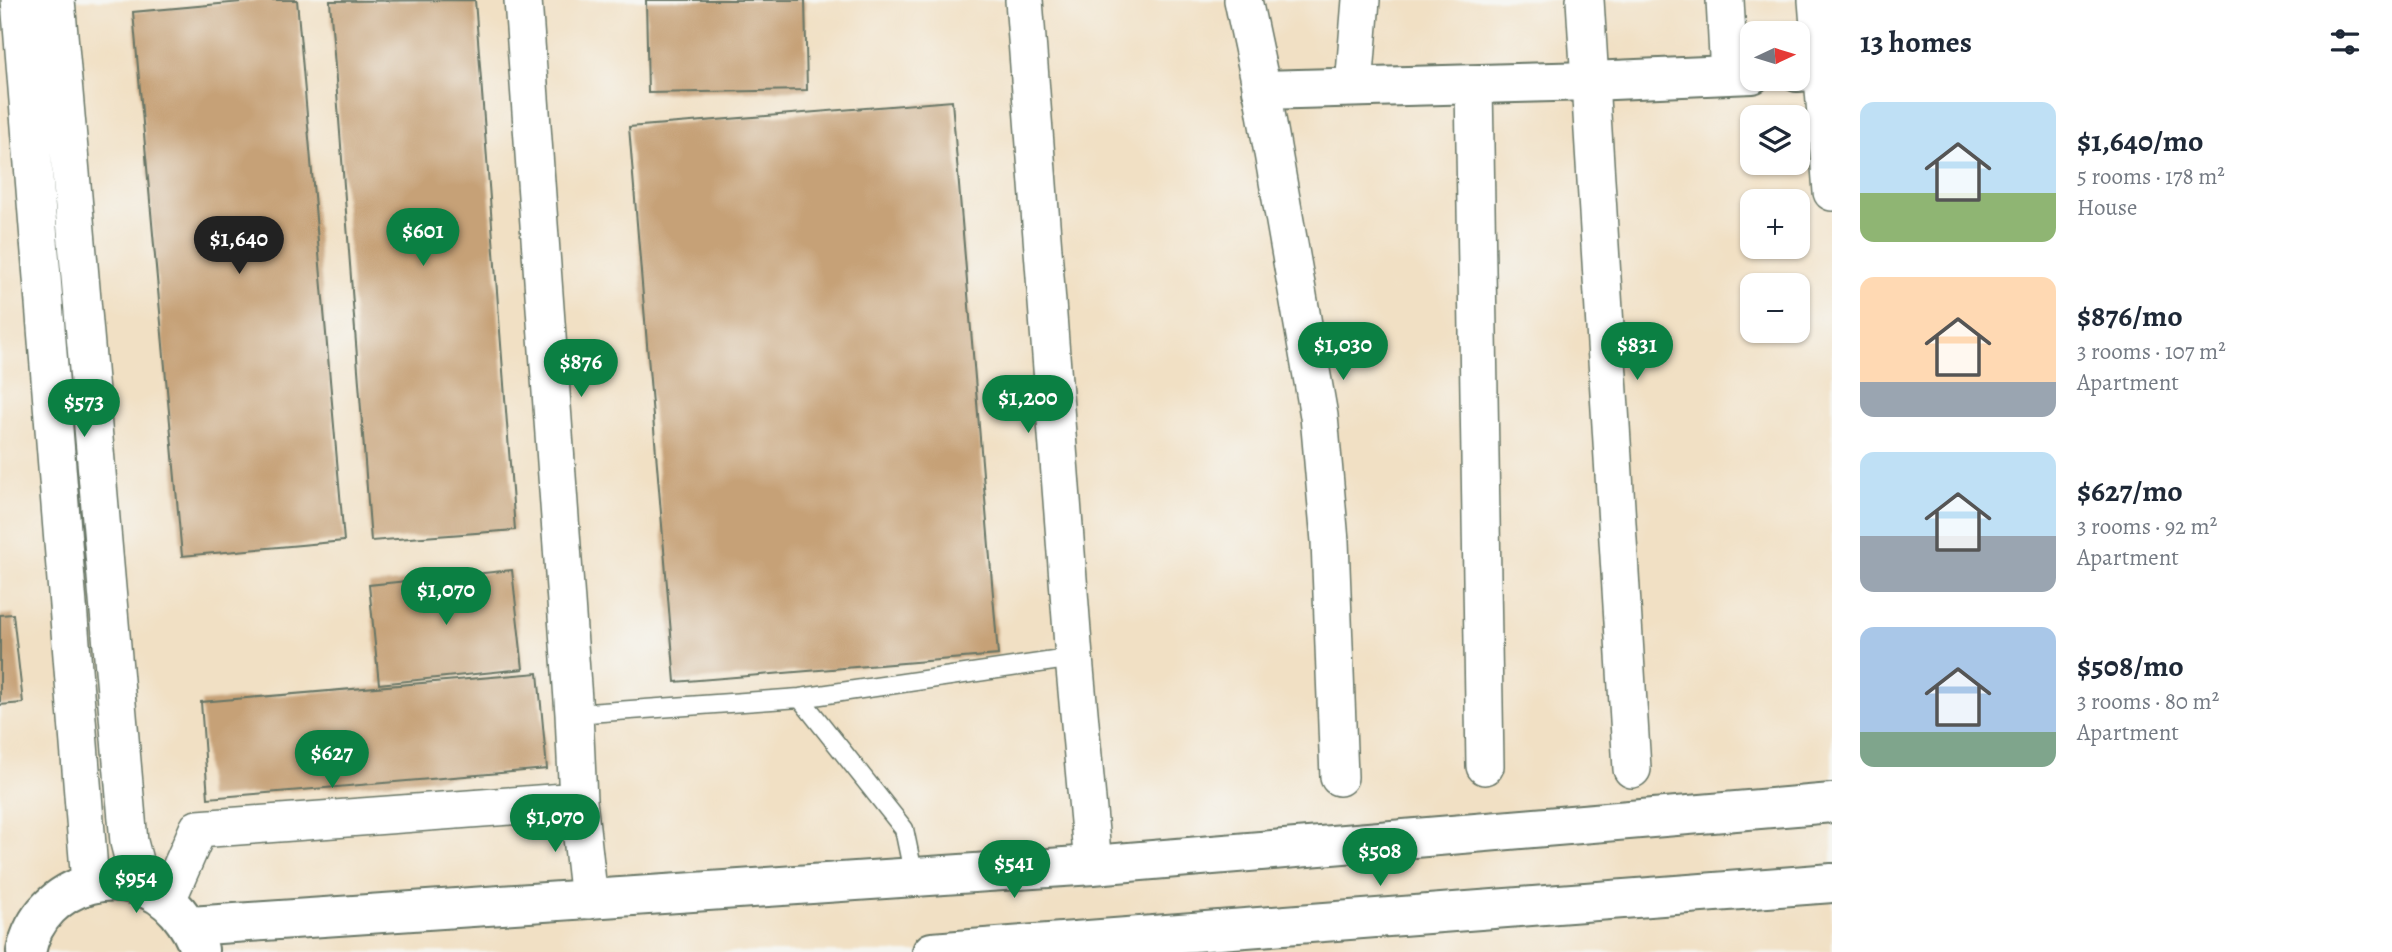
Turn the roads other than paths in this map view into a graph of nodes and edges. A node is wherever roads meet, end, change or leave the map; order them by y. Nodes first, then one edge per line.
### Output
1 (20, 0) edge
2 (56, 0) edge
3 (523, 0) edge
4 (1024, 0) edge
5 (1243, 0) edge
6 (1361, 0) edge
7 (1585, 0) edge
8 (1725, 0) edge
9 (1817, 0) edge
10 (1817, 71) edge
11 (1740, 75) edge
12 (1590, 81) junction
13 (1474, 84) junction
14 (1354, 87) junction
15 (1262, 90) junction
16 (1832, 192) edge
17 (1074, 658) junction
18 (800, 698) junction
19 (574, 714) junction
20 (1485, 766) dead end
21 (1632, 769) dead end
22 (1339, 777) dead end
23 (578, 801) junction
24 (1832, 803) edge
25 (1093, 865) junction
26 (914, 877) junction
27 (90, 883) junction
28 (1832, 883) edge
29 (589, 900) junction
30 (176, 916) edge
31 (18, 946) edge
32 (932, 952) edge

1 - 27 street
2 - 30 street
3 - 19 street
4 - 17 street
5 - 15 street
6 - 14 street
7 - 12 street
8 - 11 street
9 - 10 street
10 - 16 street
11 - 12 street
12 - 13 street
12 - 21 street
13 - 14 street
13 - 20 street
14 - 15 street
15 - 22 street
17 - 18 lane
17 - 25 street
18 - 19 lane
18 - 26 lane
19 - 23 street
23 - 29 street
23 - 30 street
24 - 25 street
25 - 26 street
26 - 29 street
27 - 30 street
27 - 31 street
28 - 32 street
29 - 30 street

